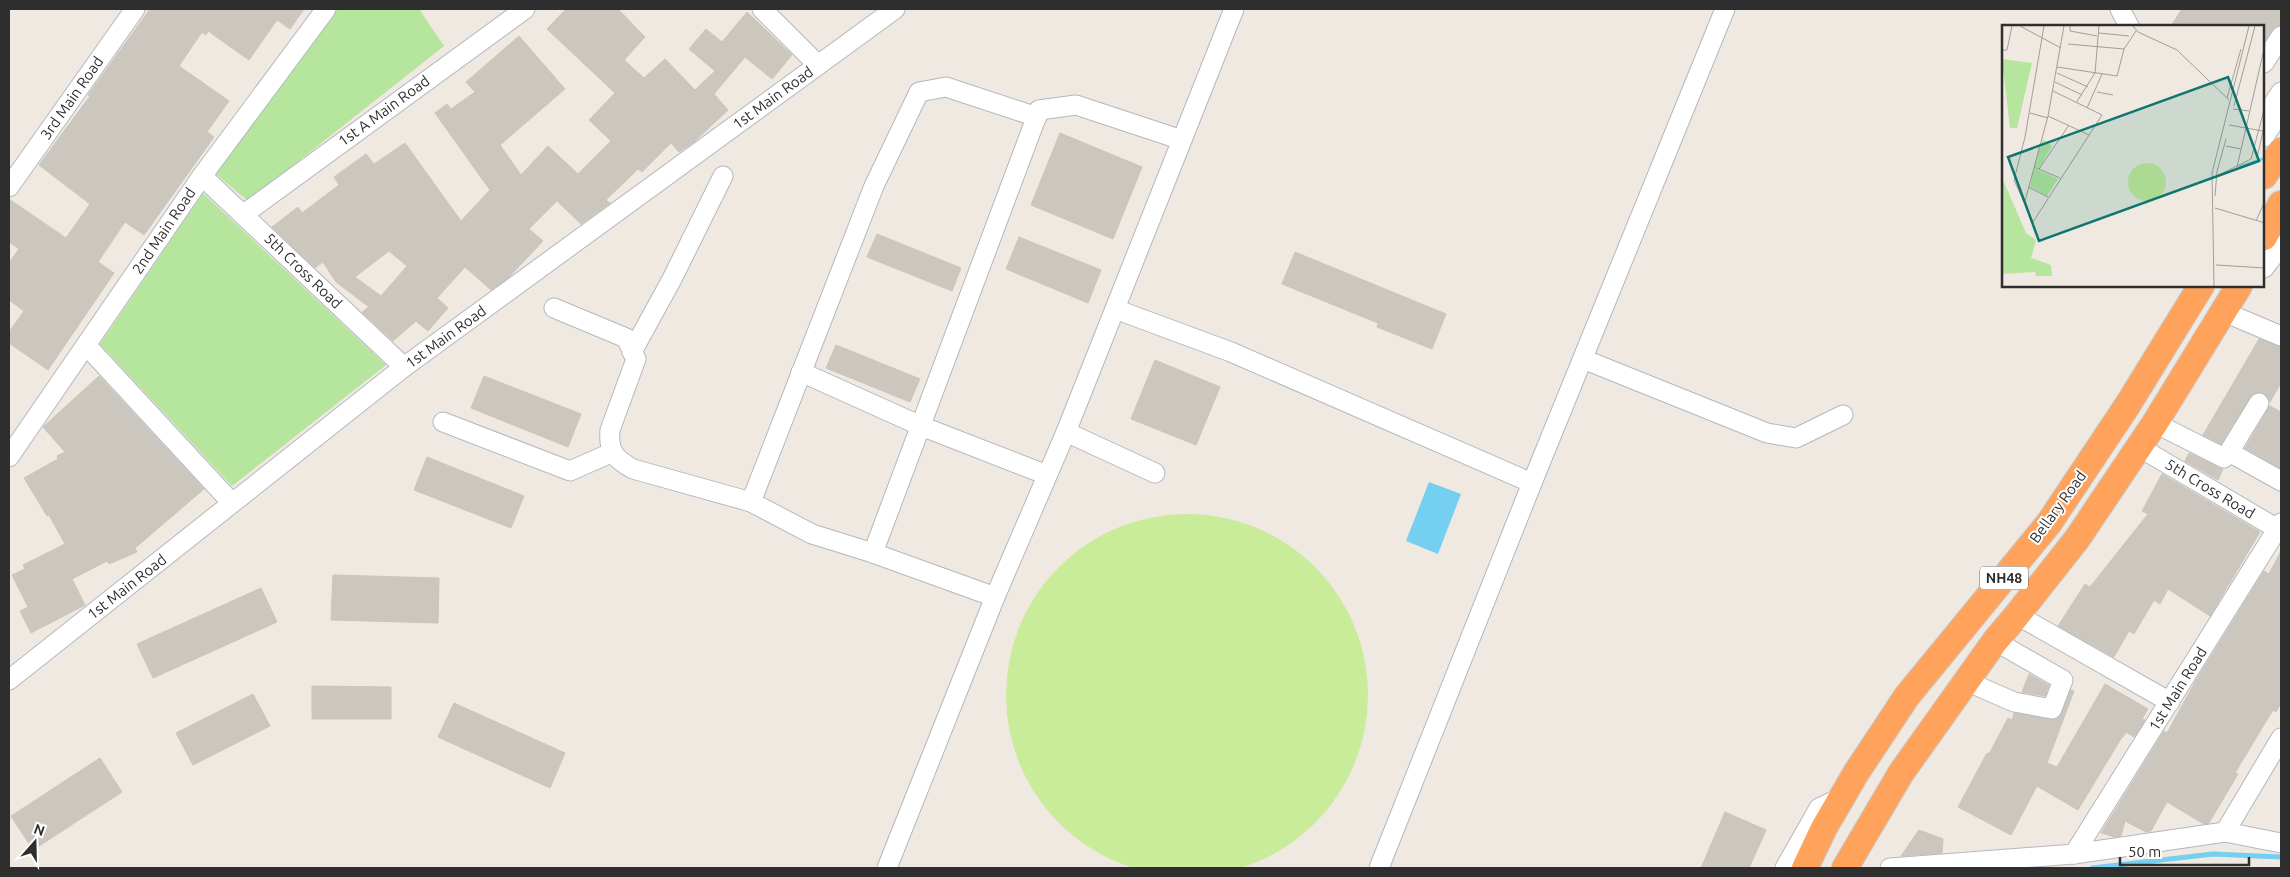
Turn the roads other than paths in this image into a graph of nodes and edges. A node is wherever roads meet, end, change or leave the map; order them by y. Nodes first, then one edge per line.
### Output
1 (135, 9) edge
2 (326, 9) edge
3 (525, 9) edge
4 (762, 9) edge
5 (895, 9) edge
6 (1234, 9) edge
7 (1724, 9) edge
8 (2120, 9) edge
9 (2128, 25) edge
10 (2281, 36) edge
11 (2265, 61) edge
12 (818, 65) junction
13 (2281, 92) edge
14 (2281, 111) edge
15 (2265, 116) edge
16 (1037, 117) junction
17 (2265, 135) edge
18 (1182, 140) junction
19 (2281, 151) edge
20 (2265, 175) edge
21 (202, 176) junction
22 (724, 176) dead end
23 (9, 187) edge
24 (2279, 208) edge
25 (244, 214) junction
26 (2265, 235) edge
27 (2281, 246) edge
28 (2265, 267) edge
29 (2201, 288) edge
30 (2238, 288) edge
31 (554, 308) dead end
32 (1114, 309) junction
33 (2224, 312) junction
34 (2281, 336) edge
35 (86, 346) junction
36 (632, 352) junction
37 (1583, 359) junction
38 (404, 367) junction
39 (801, 372) junction
40 (2259, 404) dead end
41 (1843, 415) dead end
42 (443, 422) dead end
43 (2155, 423) junction
44 (921, 426) junction
45 (1066, 432) junction
46 (2139, 447) junction
47 (614, 452) junction
48 (2229, 452) junction
49 (9, 458) edge
50 (1155, 473) dead end
51 (1047, 475) junction
52 (2281, 481) edge
53 (1532, 483) junction
54 (751, 502) junction
55 (232, 503) junction
56 (2280, 528) edge
57 (874, 553) junction
58 (995, 597) junction
59 (2018, 615) junction
60 (1995, 641) junction
61 (9, 680) edge
62 (1966, 681) junction
63 (2170, 702) junction
64 (2281, 738) edge
65 (1842, 797) junction
66 (2225, 832) junction
67 (2281, 843) edge
68 (2074, 854) junction
69 (887, 868) edge
70 (1379, 868) edge
71 (1785, 868) edge
72 (1805, 868) edge
73 (1844, 868) edge
74 (1890, 868) edge

1 - 23 street, 3rd Main Road
2 - 21 street, 2nd Main Road
3 - 25 street, 1st A Main Road
4 - 12 street
5 - 12 street, 1st Main Road
6 - 18 street
7 - 37 street
8 - 9 street
10 - 11 street
12 - 38 street, 1st Main Road
13 - 15 street
14 - 17 street
16 - 18 street
16 - 39 street
16 - 44 street
18 - 32 street
19 - 20 highway
21 - 25 street, 5th Cross Road
21 - 35 street, 2nd Main Road
22 - 36 street
24 - 26 highway
25 - 38 street, 5th Cross Road
27 - 28 street
29 - 65 highway, Bellary Road / NH48
30 - 33 highway, NH48
31 - 36 street
32 - 45 street
32 - 53 street
33 - 34 street
33 - 43 highway, NH48
35 - 49 street, 2nd Main Road
35 - 55 street
36 - 47 street
37 - 41 street
37 - 53 street
38 - 55 street, 1st Main Road
39 - 44 street
39 - 54 street
40 - 48 street
42 - 47 street
43 - 46 highway, NH48
43 - 48 street
44 - 51 street
44 - 57 street
45 - 50 street
45 - 51 street
46 - 56 street, 5th Cross Road
46 - 59 highway, NH48
47 - 54 street
48 - 52 street
51 - 58 street
53 - 70 street
54 - 57 street
55 - 61 street, 1st Main Road
56 - 63 street, 1st Main Road
57 - 58 street
58 - 69 street
59 - 60 highway, NH48
59 - 63 street
60 - 62 highway, NH48
60 - 62 street
62 - 73 highway, NH48
63 - 68 street, 1st Main Road
64 - 66 street
65 - 71 street
65 - 72 highway, Bellary Road / NH48
66 - 67 street
66 - 68 street
68 - 74 street

